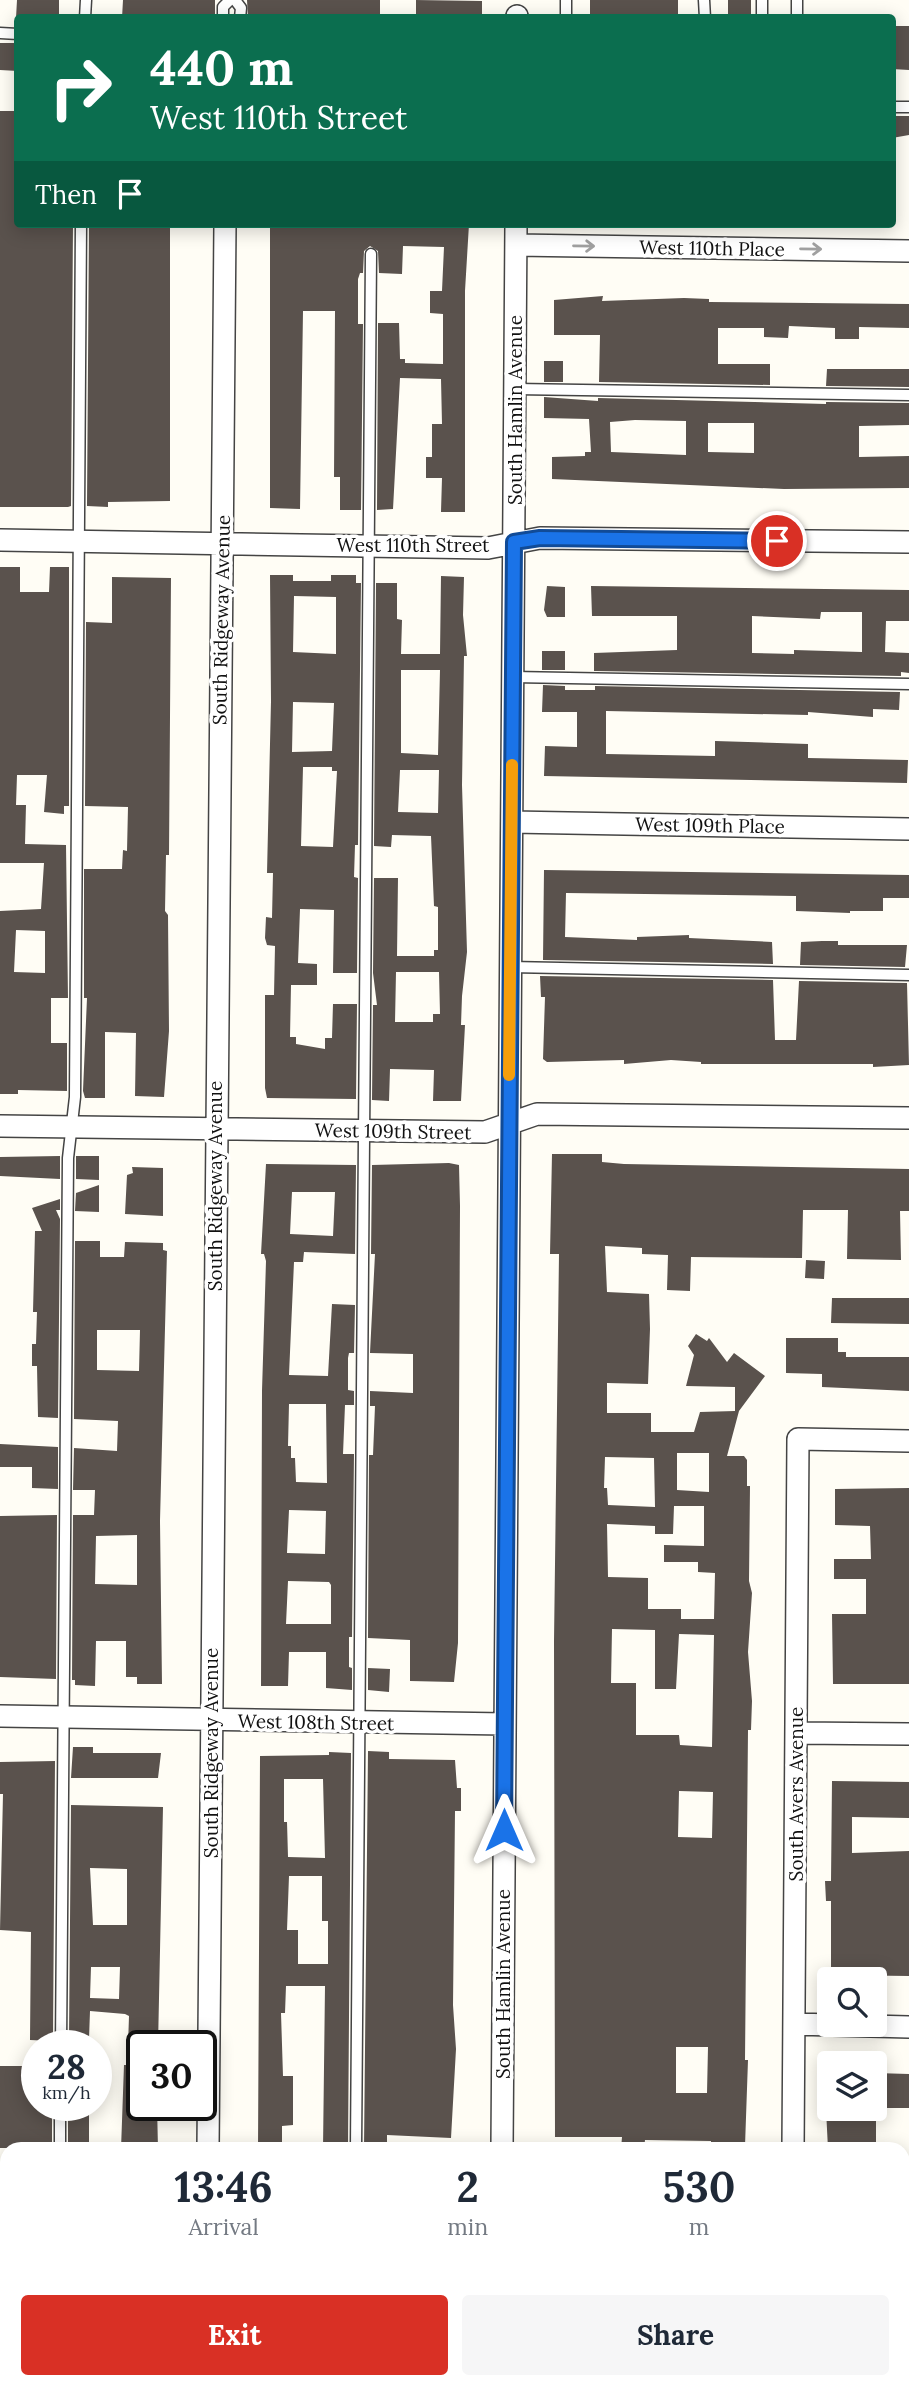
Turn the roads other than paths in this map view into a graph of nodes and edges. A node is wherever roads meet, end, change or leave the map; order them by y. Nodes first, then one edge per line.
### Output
1 (232, 0) edge
2 (223, 14) edge
3 (240, 14) edge
4 (81, 228) edge
5 (225, 228) edge
6 (516, 234) edge
7 (909, 251) edge
8 (371, 254) dead end
9 (515, 389) junction
10 (909, 395) edge
11 (0, 540) edge
12 (79, 541) junction
13 (514, 542) junction
14 (909, 542) edge
15 (222, 544) junction
16 (370, 546) junction
17 (513, 677) junction
18 (909, 684) edge
19 (512, 822) junction
20 (909, 829) edge
21 (510, 967) junction
22 (909, 975) edge
23 (909, 1118) edge
24 (509, 1124) junction
25 (0, 1126) edge
26 (72, 1127) junction
27 (215, 1129) junction
28 (362, 1131) junction
29 (909, 1441) edge
30 (0, 1716) edge
31 (62, 1717) junction
32 (212, 1720) junction
33 (358, 1723) junction
34 (505, 1724) junction
35 (796, 1733) junction
36 (909, 1734) edge
37 (794, 2024) junction
38 (909, 2027) edge
39 (61, 2030) edge
40 (60, 2121) edge
41 (60, 2142) edge
42 (208, 2142) edge
43 (356, 2142) edge
44 (502, 2142) edge
45 (793, 2142) edge

1 - 2 lane
1 - 3 lane
4 - 12 lane
5 - 15 street, South Ridgeway Avenue
6 -> 7 street, West 110th Place
6 - 9 street, South Hamlin Avenue
8 - 16 lane
9 - 10 lane
9 - 13 street, South Hamlin Avenue
11 - 12 street, West 110th Street
12 - 15 street, West 110th Street
12 - 26 lane
13 - 14 street, West 110th Street
13 - 16 street, West 110th Street
13 - 17 street, South Hamlin Avenue
15 - 16 street, West 110th Street
15 - 27 street, South Ridgeway Avenue
16 - 28 lane
17 - 18 lane
17 - 19 street, South Hamlin Avenue
19 - 20 street, West 109th Place
19 - 21 street, South Hamlin Avenue
21 - 22 lane
21 - 24 street, South Hamlin Avenue
23 - 24 street, West 109th Street
24 - 28 street, West 109th Street
24 - 34 street, South Hamlin Avenue
25 - 26 street, West 109th Street
26 - 27 street, West 109th Street
26 - 31 lane
27 - 28 street, West 109th Street
27 - 32 street, South Ridgeway Avenue
28 - 33 lane
29 - 35 street, South Avers Avenue
30 - 31 street, West 108th Street
31 - 32 street, West 108th Street
31 - 39 lane
32 - 33 street, West 108th Street
32 - 42 street, South Ridgeway Avenue
33 - 34 street, West 108th Street
33 - 43 lane
34 - 44 street, South Hamlin Avenue
35 - 36 street
35 - 37 street, South Avers Avenue
37 - 38 street
37 - 45 street, South Avers Avenue
40 - 41 lane

